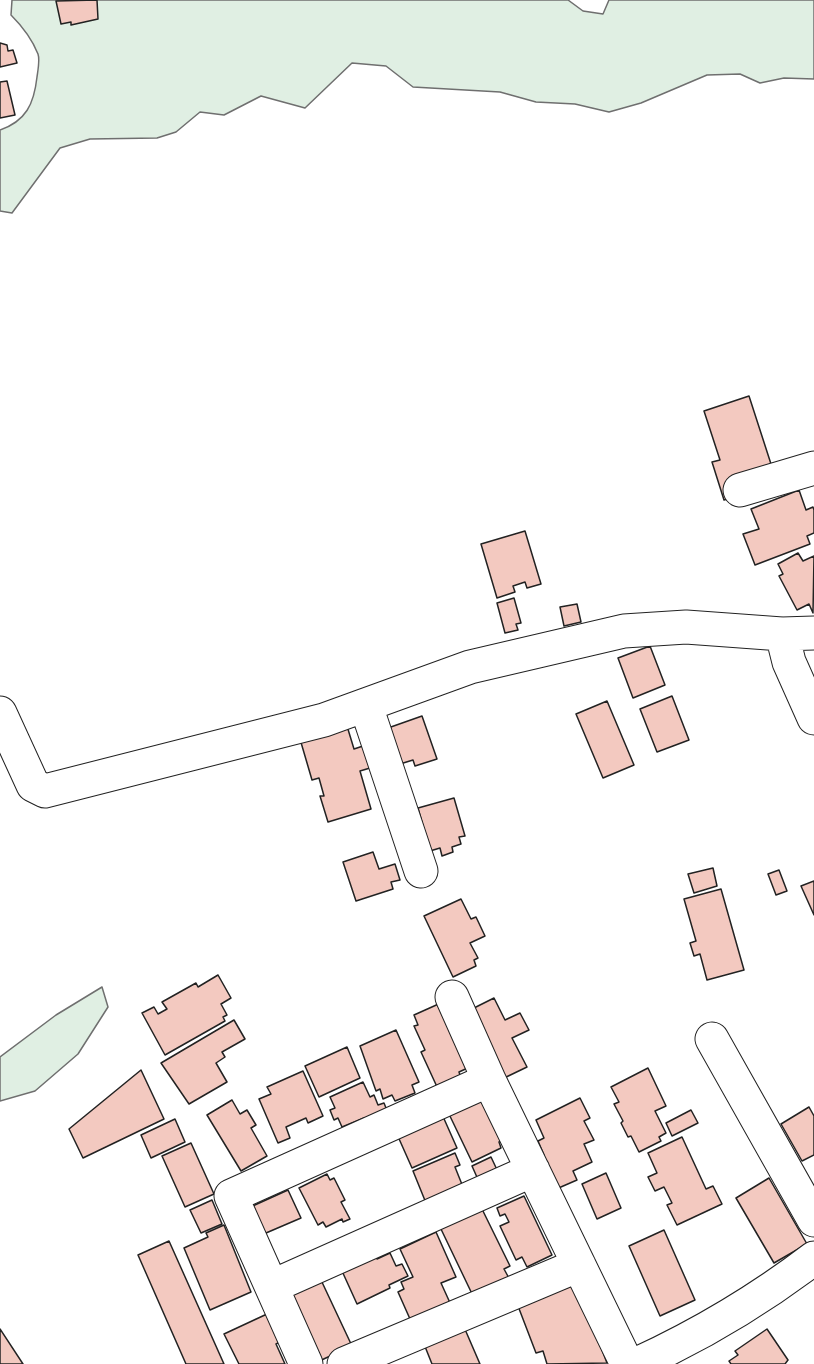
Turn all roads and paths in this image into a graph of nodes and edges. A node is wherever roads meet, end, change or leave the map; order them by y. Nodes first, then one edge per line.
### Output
1 (814, 468) edge
2 (740, 490) dead end
3 (798, 634) edge
4 (366, 706) junction
5 (0, 713) edge
6 (814, 718) edge
7 (421, 870) dead end
8 (452, 997) dead end
9 (712, 1039) dead end
10 (489, 1080) junction
11 (533, 1170) junction
12 (814, 1220) edge
13 (814, 1258) edge
14 (579, 1265) junction
15 (273, 1286) junction
16 (306, 1364) edge
17 (344, 1364) edge
18 (627, 1364) edge
19 (637, 1364) edge

1 - 2 street
3 - 4 street
3 - 6 street
4 - 5 street
4 - 7 street
8 - 10 street
9 - 12 street
10 - 11 street
10 - 15 street
11 - 14 street
11 - 15 street
13 - 19 street
14 - 17 street
14 - 18 street
15 - 16 street

